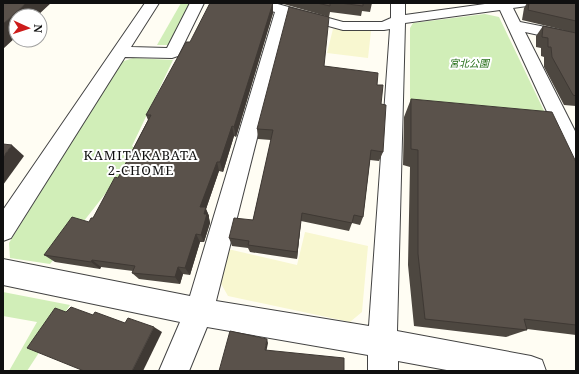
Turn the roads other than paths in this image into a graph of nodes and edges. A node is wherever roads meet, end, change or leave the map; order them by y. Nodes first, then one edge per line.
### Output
1 (152, 3) edge
2 (197, 3) edge
3 (258, 3) edge
4 (522, 3) edge
5 (505, 6) junction
6 (282, 10) junction
7 (398, 11) edge
8 (514, 24) junction
9 (576, 38) edge
10 (121, 52) junction
11 (508, 119) edge
12 (562, 124) junction
13 (576, 154) edge
14 (3, 230) edge
15 (3, 272) edge
16 (199, 312) junction
17 (382, 343) junction
18 (174, 371) edge
19 (383, 371) edge
20 (531, 371) edge

1 - 10 street
2 - 10 street
3 - 6 street
4 - 5 street
5 - 7 street
5 - 8 street
6 - 7 street
6 - 16 street
7 - 17 street
8 - 9 street
8 - 12 street
10 - 14 street
11 - 12 street
12 - 13 street
15 - 16 street
16 - 17 street
16 - 18 street
17 - 19 street
17 - 20 street

